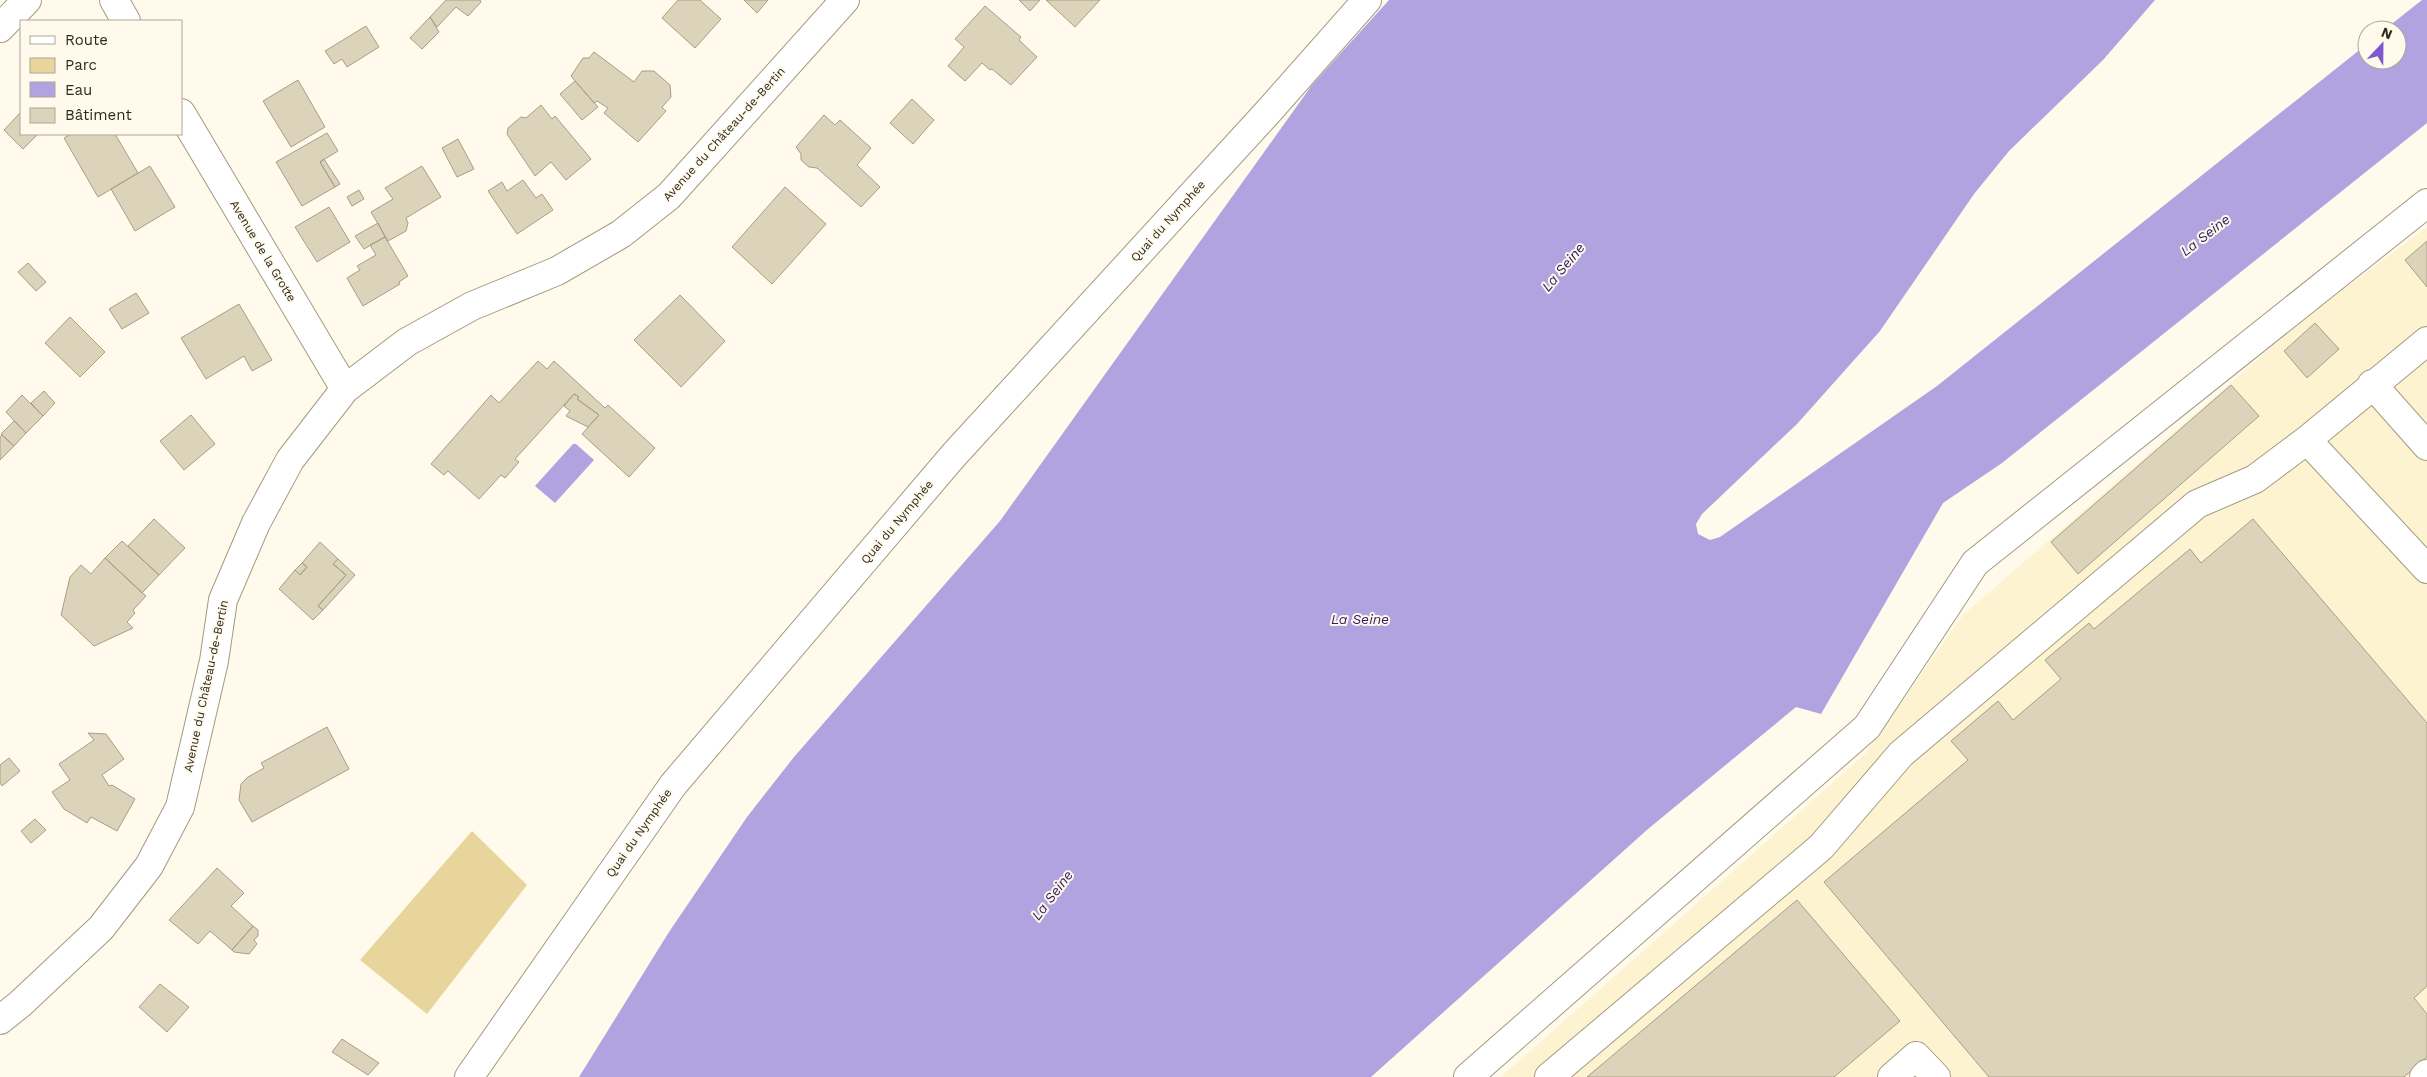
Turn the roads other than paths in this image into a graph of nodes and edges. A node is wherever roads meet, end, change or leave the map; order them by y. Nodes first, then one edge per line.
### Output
1 (27, 0) edge
2 (114, 0) edge
3 (845, 0) edge
4 (1367, 0) edge
5 (125, 20) edge
6 (0, 28) edge
7 (182, 115) edge
8 (2427, 203) edge
9 (2427, 341) edge
10 (2372, 384) junction
11 (345, 389) junction
12 (2307, 440) junction
13 (2427, 446) edge
14 (2427, 569) edge
15 (0, 1020) edge
16 (2427, 1074) edge
17 (469, 1077) edge
18 (1468, 1077) edge
19 (1548, 1077) edge
20 (1892, 1077) edge
21 (1936, 1077) edge
22 (2424, 1077) edge

1 - 6 street
2 - 5 street
3 - 11 street, Avenue du Château-de-Bertin
4 - 17 street, Quai du Nymphée
7 - 11 street, Avenue de la Grotte
8 - 18 street
9 - 10 street
10 - 12 street
10 - 13 street
11 - 15 street, Avenue du Château-de-Bertin
12 - 14 street
12 - 19 street
16 - 22 street
20 - 21 street

